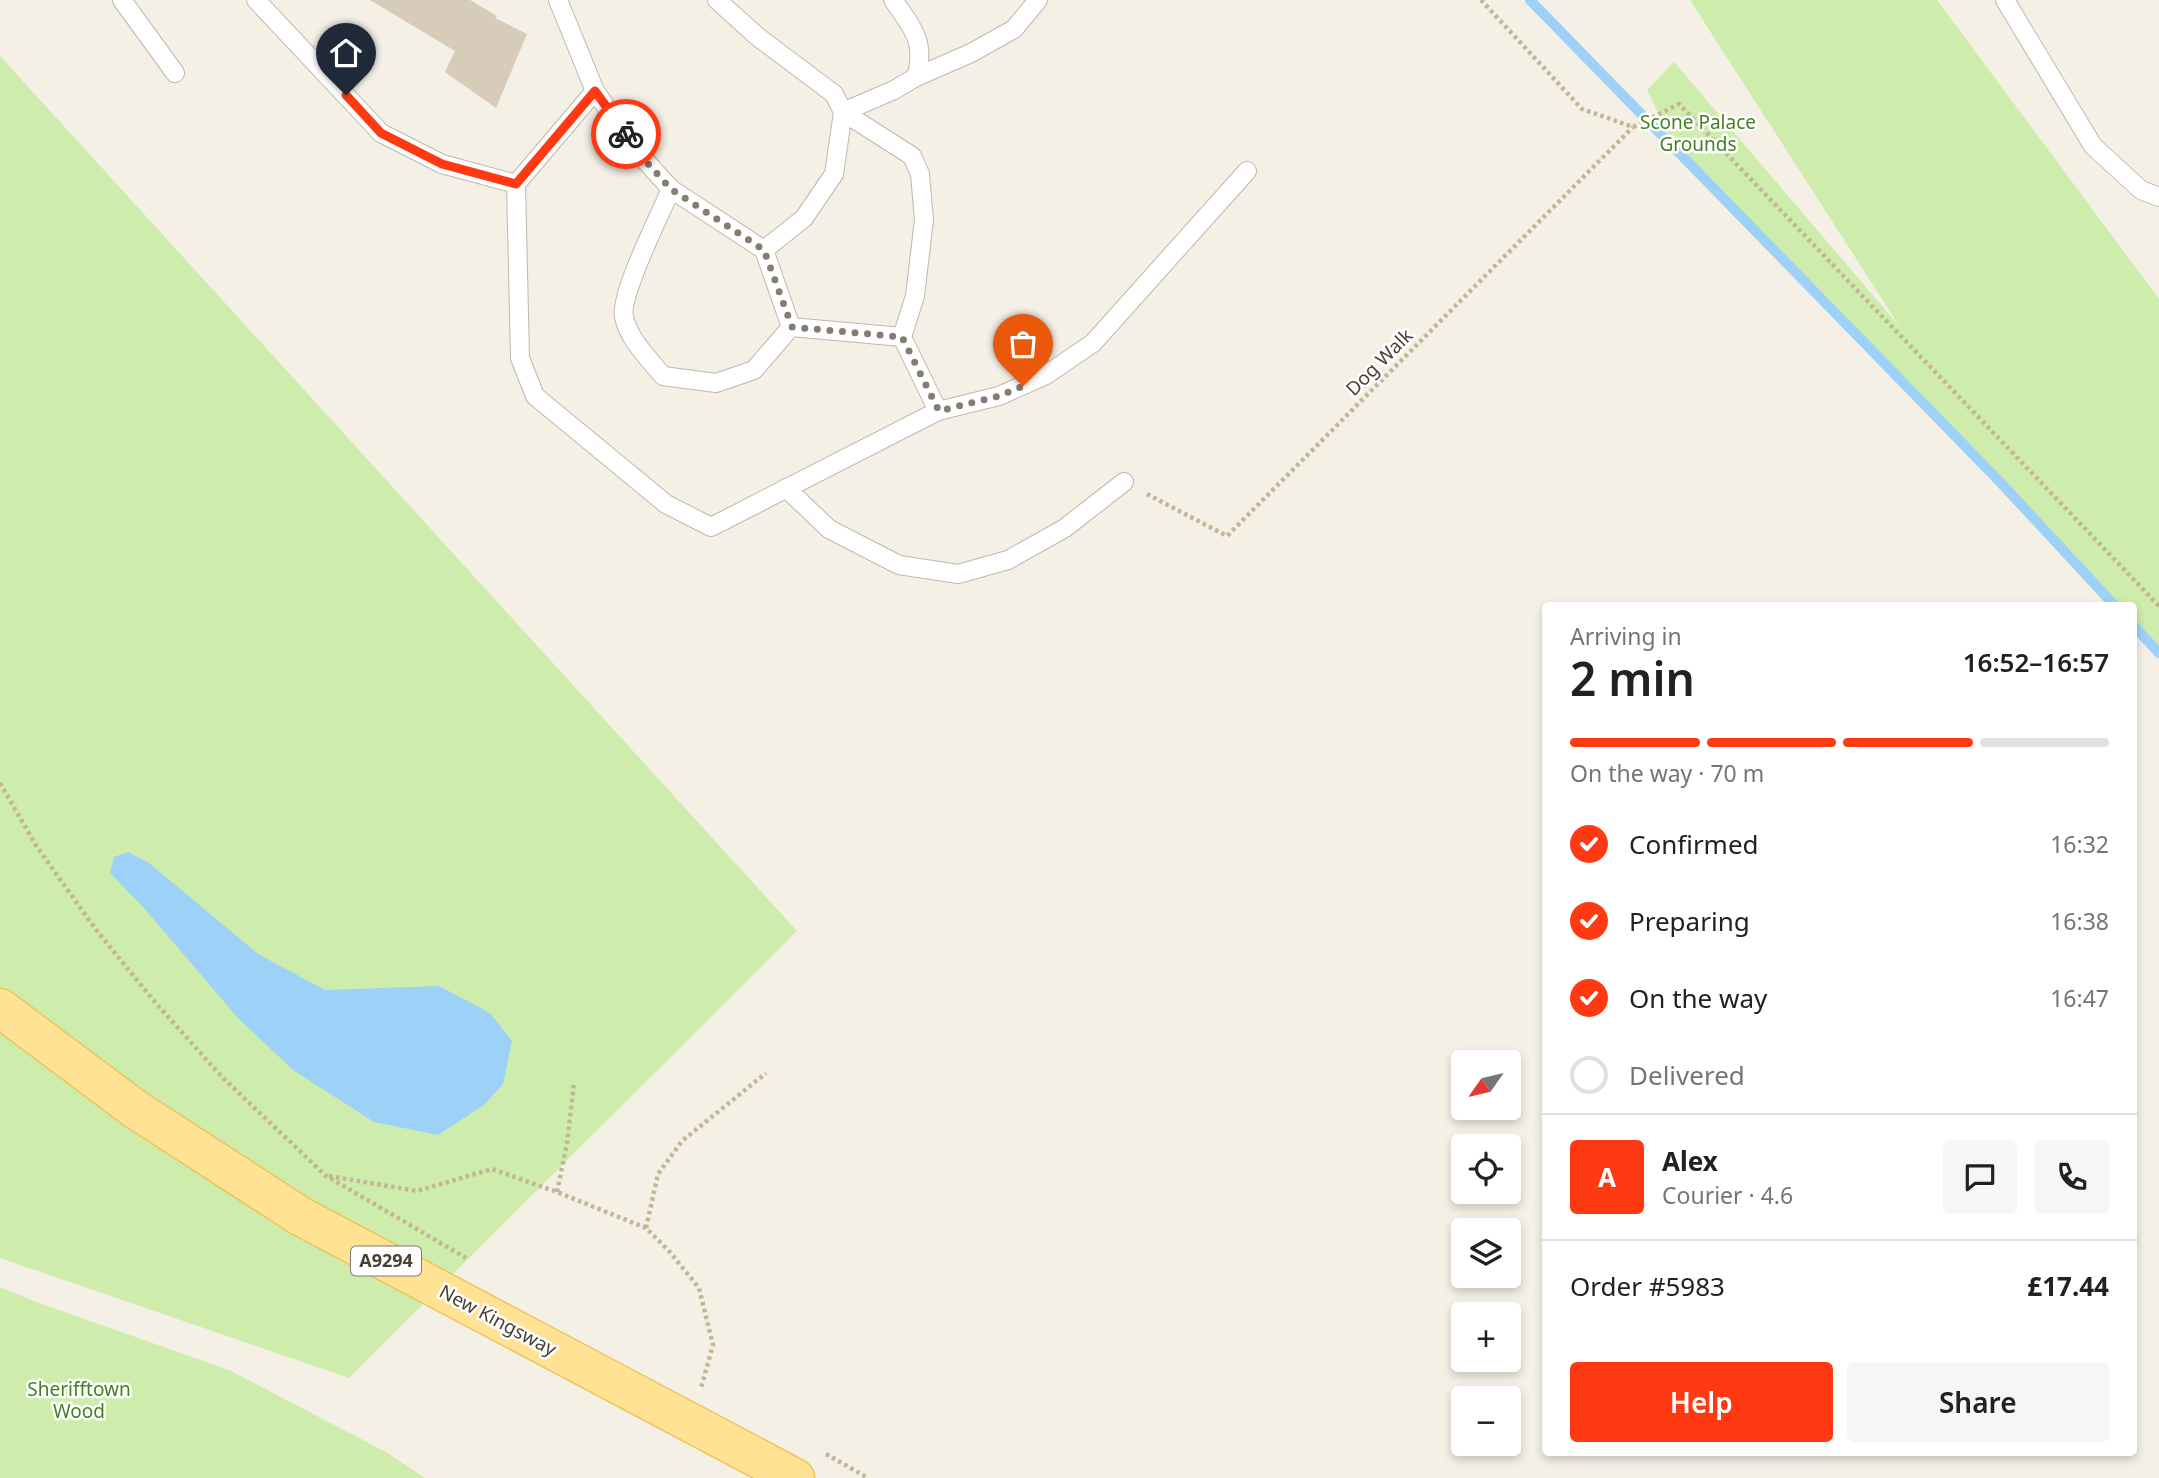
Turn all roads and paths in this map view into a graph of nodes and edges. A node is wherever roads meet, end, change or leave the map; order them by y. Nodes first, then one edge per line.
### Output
1 (122, 0) edge
2 (256, 0) edge
3 (717, 0) edge
4 (893, 0) edge
5 (1038, 0) edge
6 (1481, 0) edge
7 (2005, 0) edge
8 (559, 1) edge
9 (175, 73) dead end
10 (916, 77) junction
11 (595, 91) junction
12 (843, 112) junction
13 (1633, 127) junction
14 (1247, 171) dead end
15 (516, 184) junction
16 (671, 189) junction
17 (2159, 197) edge
18 (764, 250) junction
19 (792, 327) junction
20 (902, 337) junction
21 (939, 411) junction
22 (1125, 482) joint
23 (786, 488) junction
24 (2159, 606) edge
25 (0, 783) edge
26 (0, 1008) edge
27 (766, 1073) dead end
28 (574, 1083) dead end
29 (325, 1175) junction
30 (557, 1192) junction
31 (646, 1228) junction
32 (469, 1260) dead end
33 (696, 1394) dead end
34 (805, 1463) edge
35 (868, 1478) edge

1 - 9 lane
2 - 15 lane
3 - 12 lane
4 - 10 lane
5 - 10 lane
6 - 13 path
7 - 17 lane
8 - 11 lane
10 - 12 lane
11 - 15 lane
11 - 16 lane
12 - 18 lane
12 - 20 lane
13 - 22 path, Dog Walk
13 - 24 path
14 - 21 lane
15 - 23 lane
16 - 18 lane
16 - 19 lane
18 - 19 lane
19 - 20 lane
20 - 21 lane
21 - 23 lane
22 - 23 lane
25 - 29 path
26 - 34 main road, New Kingsway / A9294
27 - 31 path
28 - 30 path
29 - 30 path
29 - 32 path
30 - 31 path
31 - 33 path
34 - 35 path

